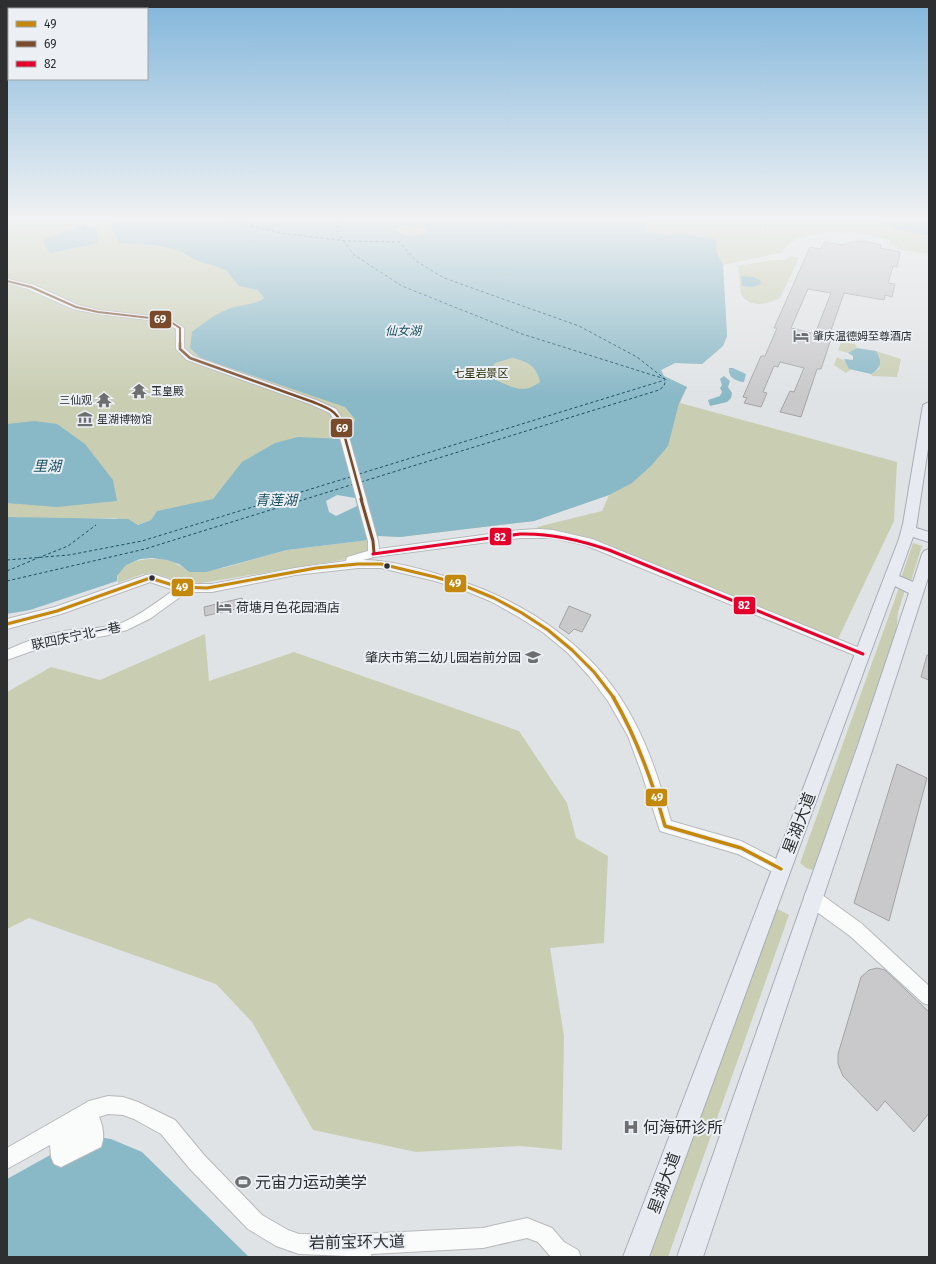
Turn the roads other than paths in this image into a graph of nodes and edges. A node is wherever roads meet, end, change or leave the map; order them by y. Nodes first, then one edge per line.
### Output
1 (7, 281) edge
2 (929, 405) edge
3 (926, 441) edge
4 (909, 527) junction
5 (929, 530) edge
6 (929, 537) edge
7 (929, 554) edge
8 (374, 558) junction
9 (927, 566) edge
10 (892, 579) junction
11 (185, 588) junction
12 (916, 590) junction
13 (7, 624) edge
14 (863, 654) junction
15 (7, 655) edge
16 (781, 869) junction
17 (812, 898) junction
18 (929, 997) edge
19 (7, 1159) edge
20 (357, 1257) edge
21 (362, 1257) edge
22 (571, 1257) edge
23 (636, 1257) edge
24 (690, 1257) edge

1 - 8 street
2 - 3 main road, 星湖大道
3 - 4 main road, 星湖大道
4 - 5 main road
4 - 6 main road
4 - 10 main road, 星湖大道
7 - 9 main road
8 - 11 street
8 - 14 street
8 - 16 street
9 - 12 main road
10 - 12 main road
10 - 14 main road, 星湖大道
11 - 13 street
11 - 15 street, 联四庆宁北一巷
12 - 17 main road
14 - 16 main road, 星湖大道
16 - 23 main road, 星湖大道
17 - 18 street
17 - 24 main road
19 - 22 street, 岩前宝环大道
20 - 21 street

